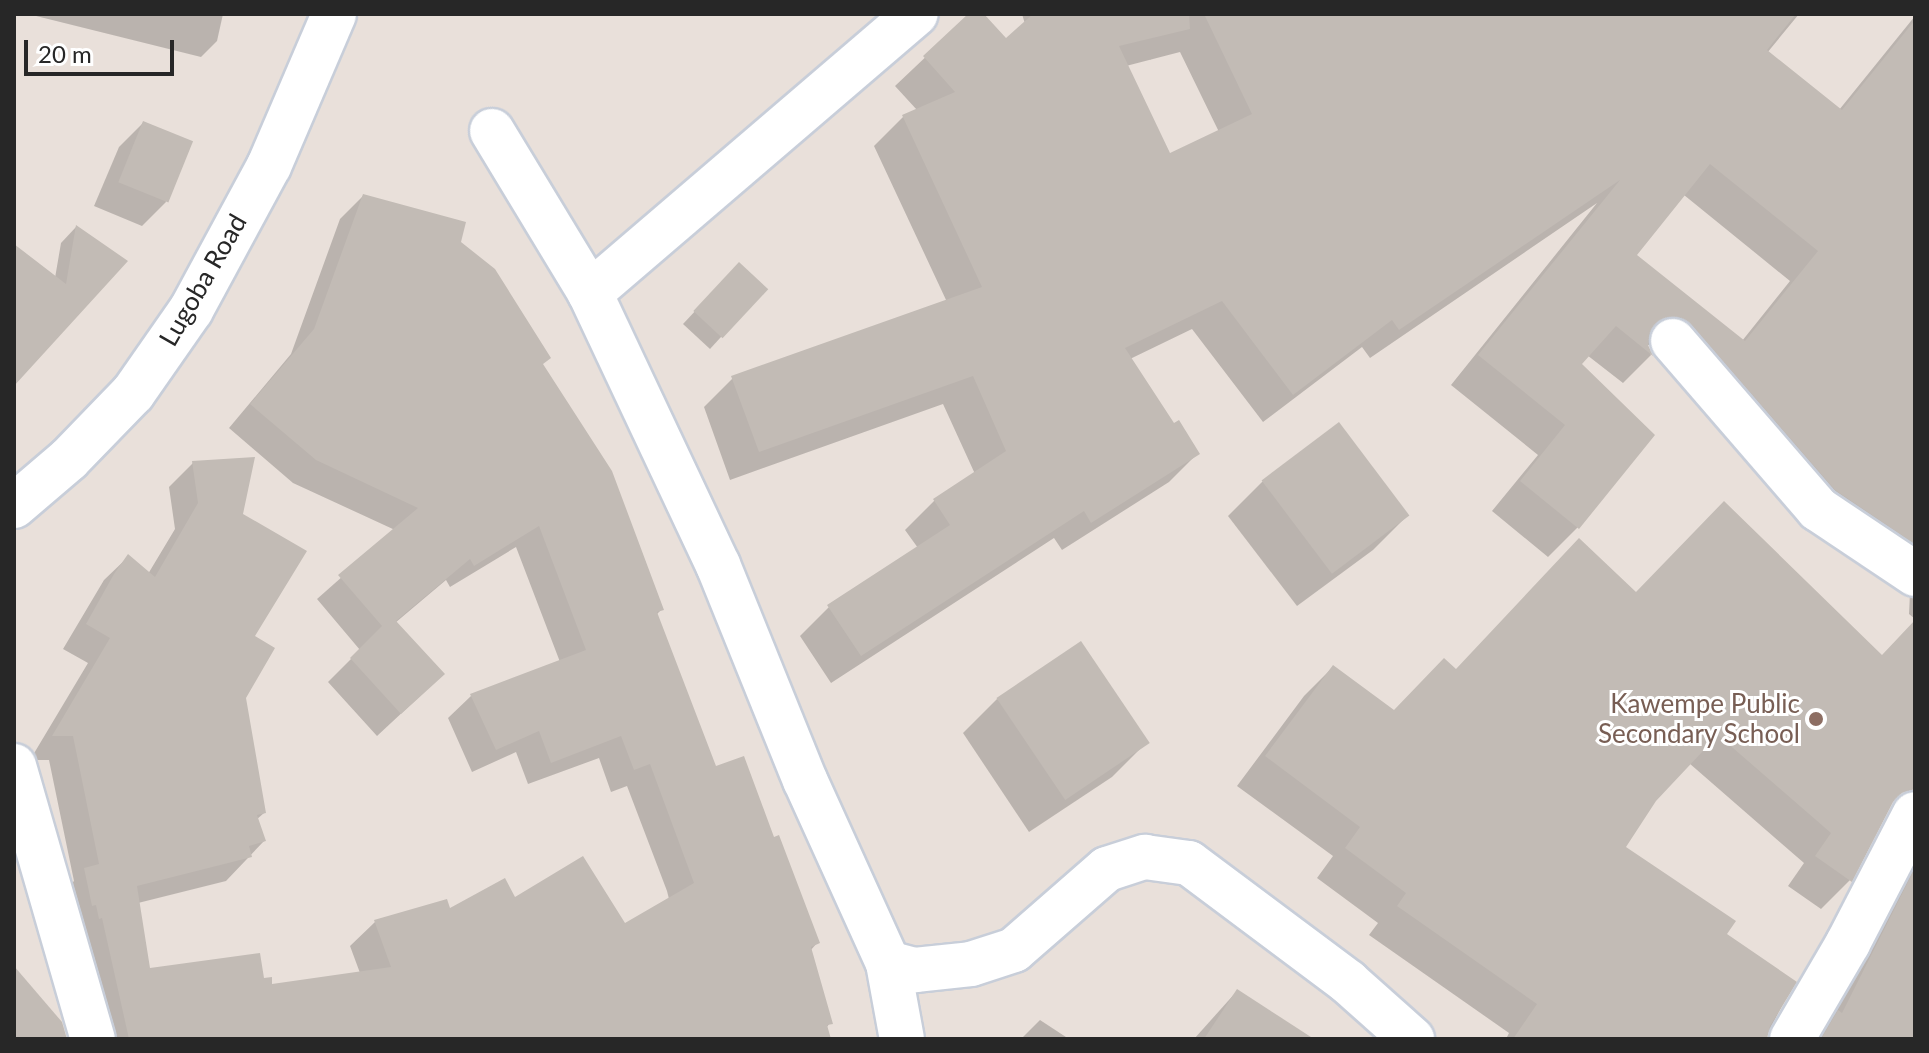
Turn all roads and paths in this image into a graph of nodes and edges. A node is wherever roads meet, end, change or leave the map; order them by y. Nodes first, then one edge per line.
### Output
1 (334, 14) edge
2 (916, 14) edge
3 (492, 131) dead end
4 (590, 293) junction
5 (1673, 341) dead end
6 (14, 506) edge
7 (1915, 574) edge
8 (14, 766) edge
9 (1915, 814) edge
10 (888, 963) junction
11 (88, 1037) edge
12 (902, 1039) edge
13 (1412, 1039) edge
14 (1792, 1039) edge

1 - 6 street, Lugoba Road
2 - 4 street
3 - 4 street
4 - 10 street
5 - 7 street
8 - 11 street
9 - 14 street
10 - 12 street
10 - 13 street

